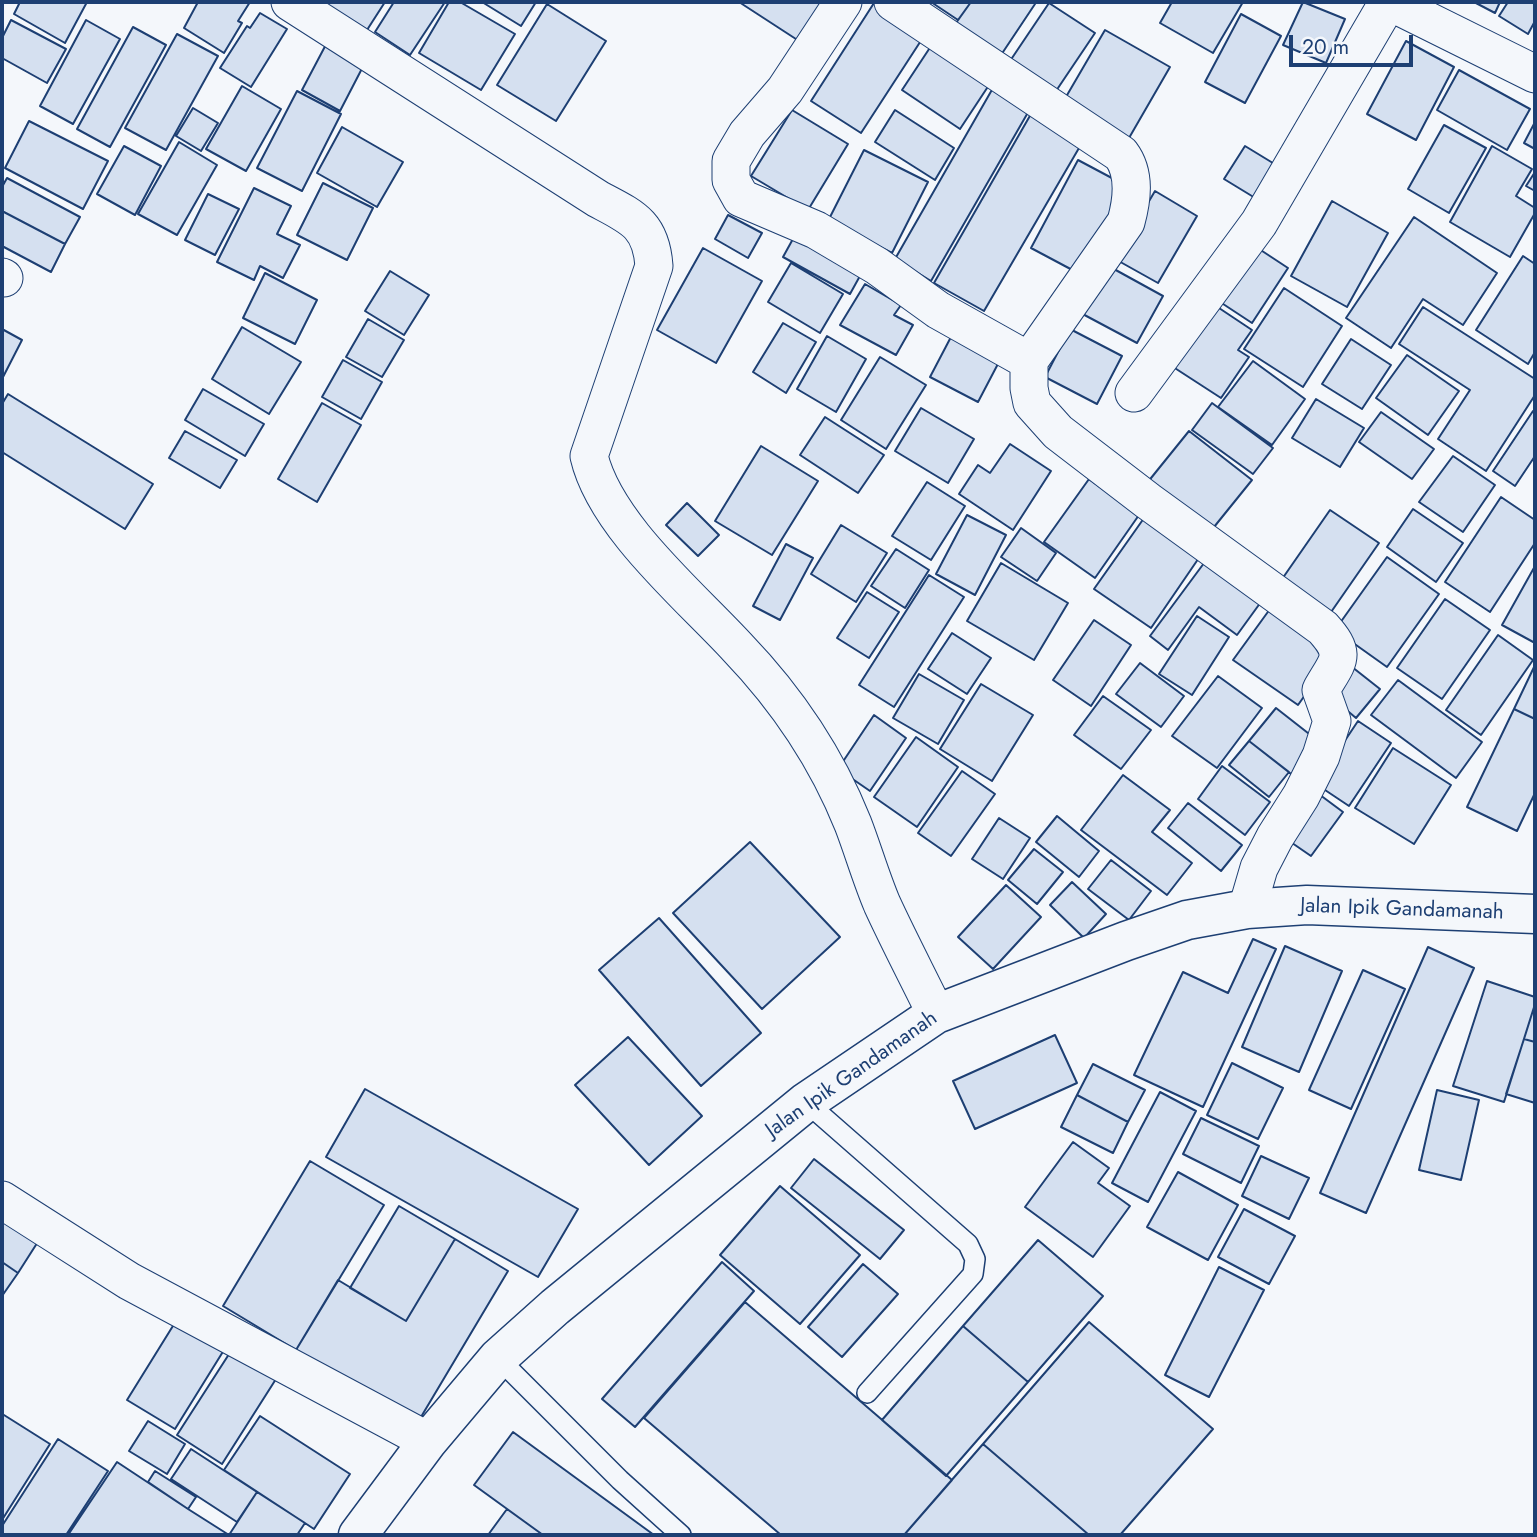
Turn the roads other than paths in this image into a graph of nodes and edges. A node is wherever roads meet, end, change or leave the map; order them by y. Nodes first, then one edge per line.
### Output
1 (290, 2) edge
2 (844, 2) edge
3 (893, 2) edge
4 (1389, 2) edge
5 (1535, 74) edge
6 (1029, 361) junction
7 (1133, 393) dead end
8 (1247, 909) junction
9 (1535, 914) edge
10 (936, 1014) junction
11 (806, 1102) junction
12 (2, 1200) edge
13 (498, 1359) junction
14 (867, 1393) dead end
15 (428, 1441) junction
16 (358, 1535) edge
17 (681, 1535) edge

1 - 10 street
2 - 6 street
3 - 6 street
4 - 5 street
4 - 7 street
6 - 8 street
8 - 9 street, Jalan Ipik Gandamanah
8 - 10 street, Jalan Ipik Gandamanah
10 - 11 street, Jalan Ipik Gandamanah
11 - 13 street, Jalan Ipik Gandamanah
11 - 14 lane
12 - 15 street
13 - 15 street, Jalan Ipik Gandamanah
13 - 17 lane
15 - 16 street, Jalan Ipik Gandamanah

